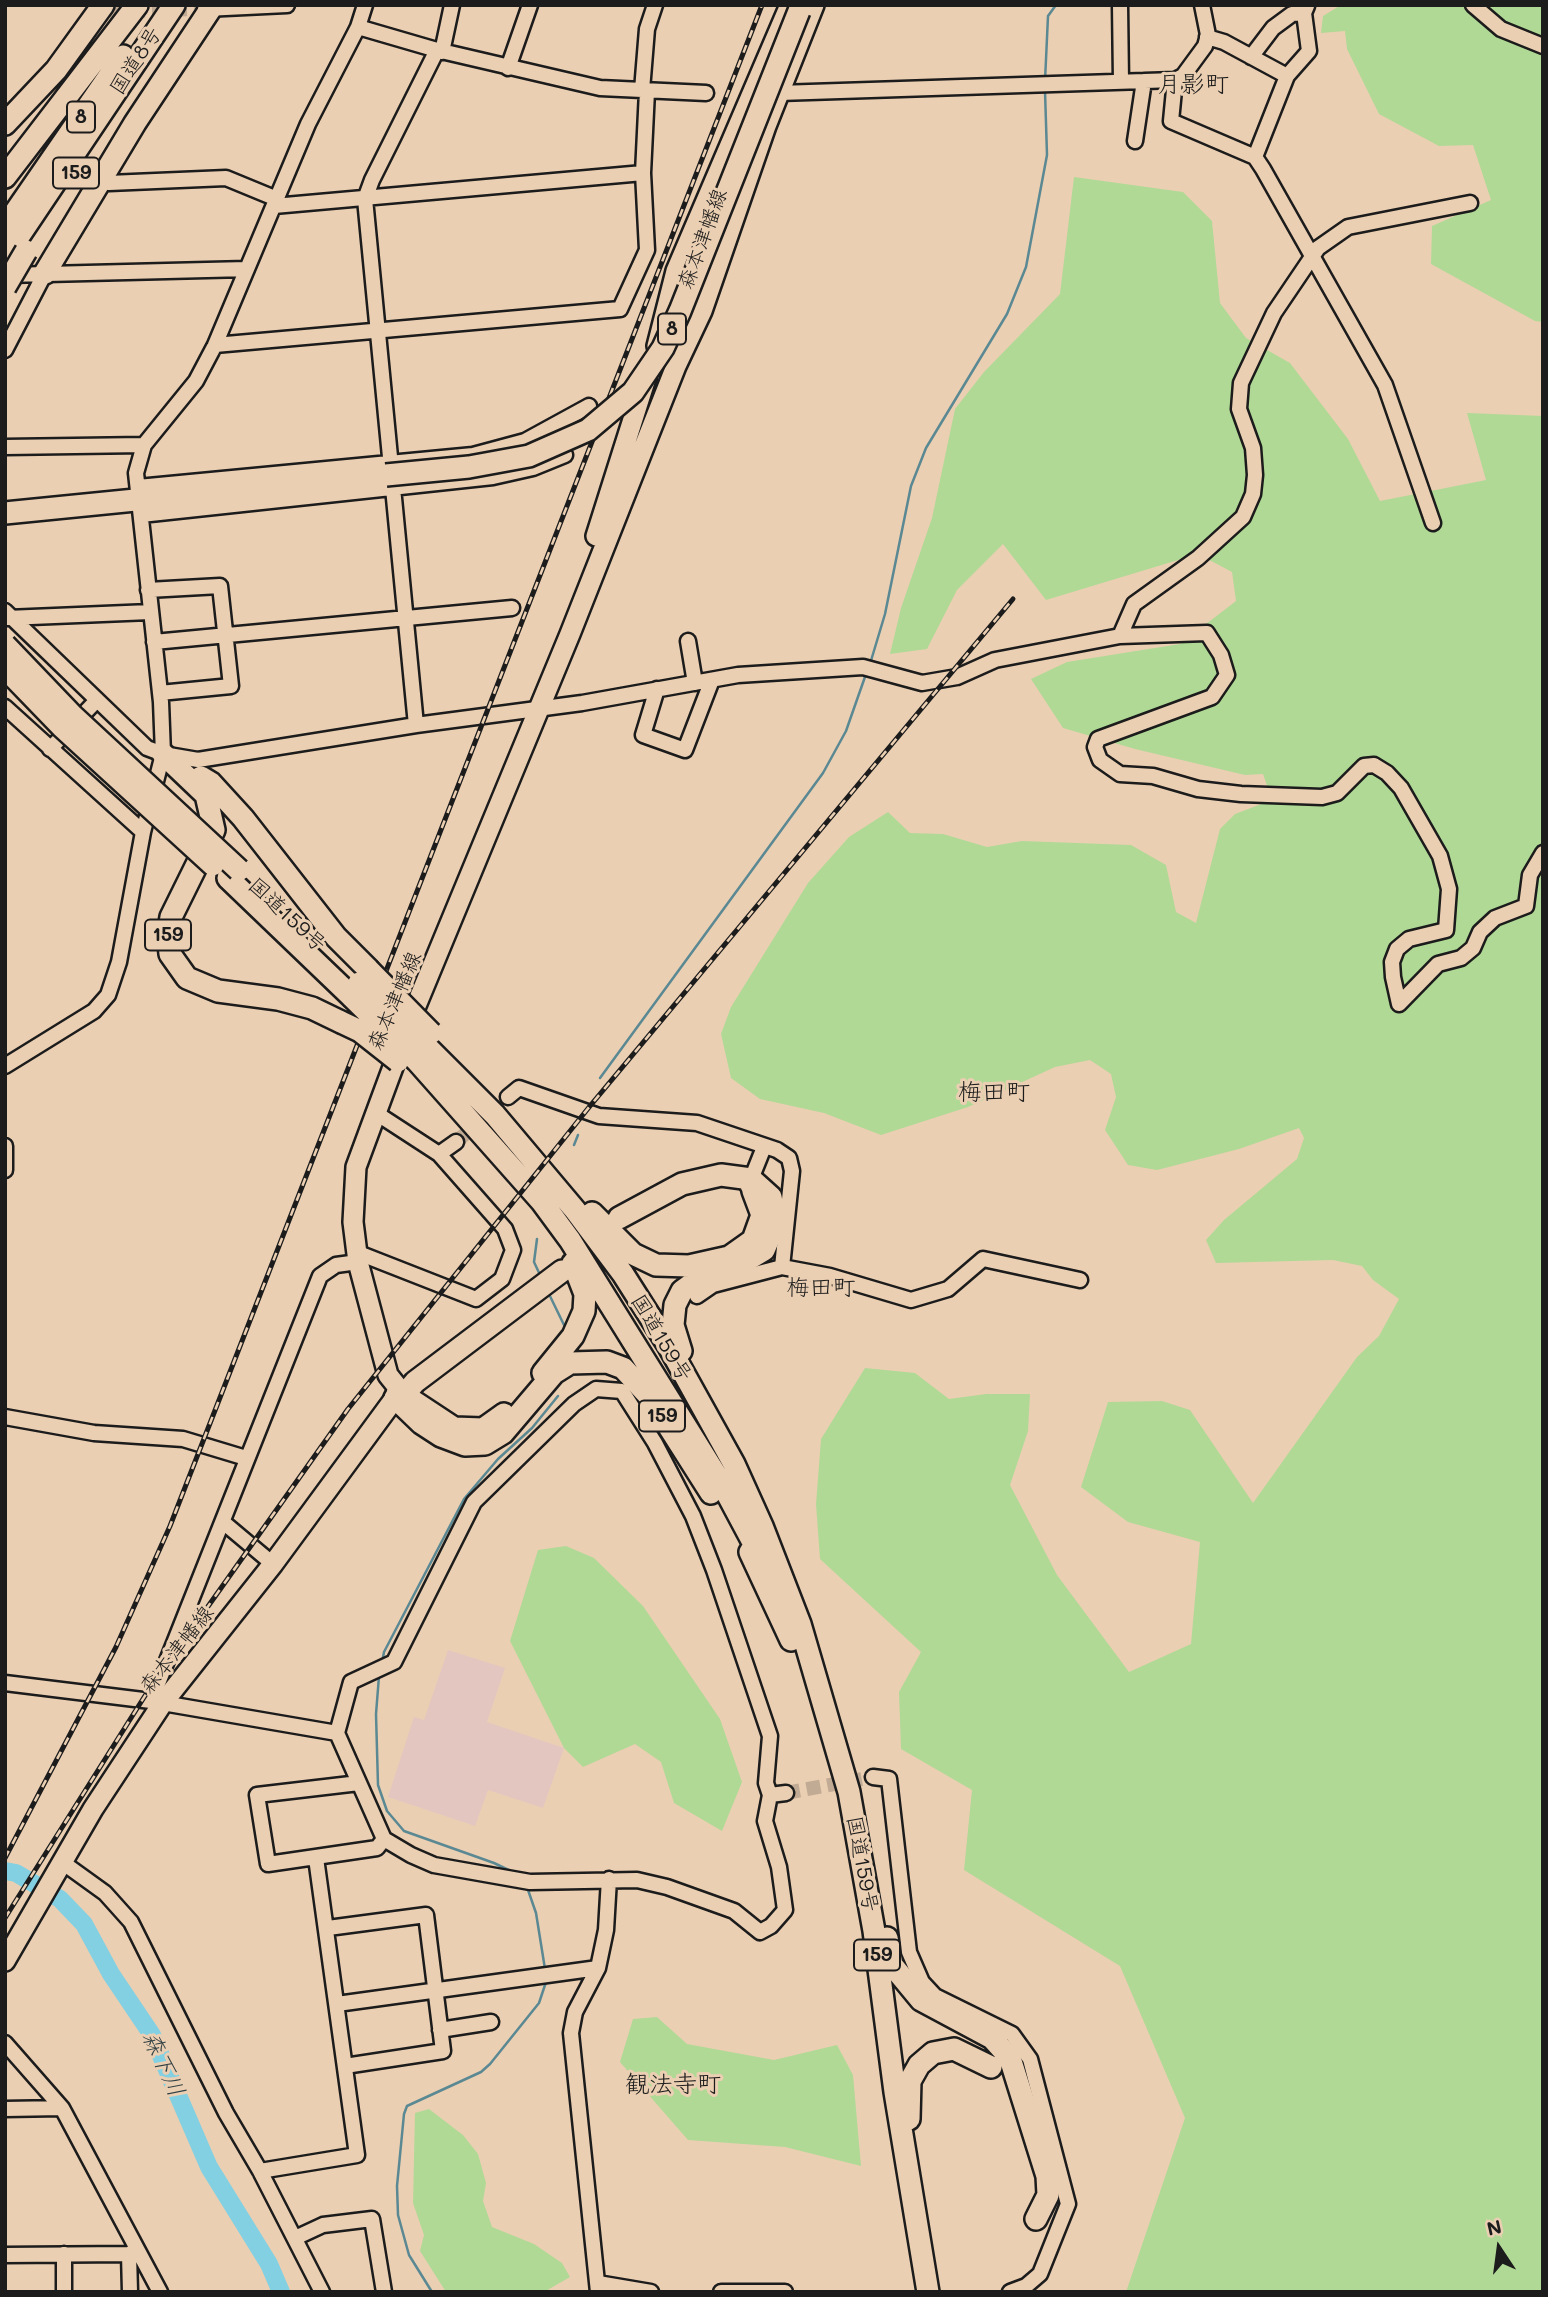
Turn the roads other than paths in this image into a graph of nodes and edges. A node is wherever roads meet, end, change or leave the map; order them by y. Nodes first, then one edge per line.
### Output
1 (137, 5) edge
2 (156, 5) edge
3 (173, 5) edge
4 (287, 5) edge
5 (365, 5) edge
6 (452, 5) edge
7 (530, 5) edge
8 (655, 5) edge
9 (1120, 5) edge
10 (1202, 5) edge
11 (1473, 5) edge
12 (202, 7) edge
13 (801, 7) edge
14 (107, 9) edge
15 (1306, 9) edge
16 (358, 27) junction
17 (1207, 37) junction
18 (1543, 46) edge
19 (439, 51) junction
20 (1251, 57) junction
21 (136, 63) junction
22 (509, 68) junction
23 (1287, 76) junction
24 (1175, 80) junction
25 (1121, 81) junction
26 (1144, 81) junction
27 (645, 91) junction
28 (116, 92) joint
29 (706, 93) dead end
30 (779, 93) junction
31 (5, 124) edge
32 (1135, 141) dead end
33 (1255, 157) junction
34 (20, 159) junction
35 (643, 173) junction
36 (5, 177) edge
37 (99, 180) junction
38 (365, 199) junction
39 (275, 202) junction
40 (1470, 203) dead end
41 (698, 216) junction
42 (737, 216) junction
43 (5, 227) edge
44 (14, 252) edge
45 (1311, 258) junction
46 (247, 270) junction
47 (46, 273) junction
48 (5, 275) edge
49 (5, 287) edge
50 (378, 331) junction
51 (215, 345) junction
52 (5, 350) edge
53 (676, 366) junction
54 (650, 368) junction
55 (589, 406) dead end
56 (542, 434) junction
57 (144, 444) junction
58 (5, 447) edge
59 (565, 455) dead end
60 (551, 461) junction
61 (390, 475) junction
62 (314, 483) junction
63 (139, 501) junction
64 (5, 513) edge
65 (1433, 523) dead end
66 (148, 590) junction
67 (512, 608) dead end
68 (150, 612) junction
69 (7, 616) edge
70 (406, 618) junction
71 (225, 635) junction
72 (1121, 636) junction
73 (565, 641) junction
74 (688, 641) dead end
75 (153, 642) junction
76 (5, 645) edge
77 (5, 668) edge
78 (712, 680) junction
79 (695, 683) junction
80 (657, 690) junction
81 (160, 693) junction
82 (97, 700) junction
83 (5, 707) edge
84 (538, 708) junction
85 (416, 724) junction
86 (50, 750) junction
87 (163, 754) junction
88 (143, 831) junction
89 (1543, 853) edge
90 (233, 874) junction
91 (360, 983) junction
92 (421, 1053) junction
93 (5, 1066) edge
94 (508, 1097) tunnel mouth
95 (376, 1113) junction
96 (495, 1115) junction
97 (456, 1142) tunnel mouth
98 (5, 1146) edge
99 (764, 1147) junction
100 (439, 1154) junction
101 (5, 1170) edge
102 (750, 1183) junction
103 (621, 1221) dead end
104 (570, 1240) junction
105 (357, 1257) junction
106 (782, 1267) junction
107 (560, 1268) dead end
108 (1080, 1280) dead end
109 (697, 1296) dead end
110 (399, 1394) junction
111 (5, 1417) edge
112 (246, 1458) junction
113 (223, 1522) junction
114 (273, 1564) junction
115 (800, 1624) junction
116 (5, 1683) edge
117 (156, 1703) junction
118 (822, 1716) junction
119 (337, 1734) junction
120 (873, 1777) dead end
121 (359, 1783) junction
122 (849, 1792) junction
123 (786, 1793) tunnel mouth
124 (770, 1795) junction
125 (384, 1839) junction
126 (316, 1858) junction
127 (62, 1863) junction
128 (609, 1879) junction
129 (328, 1928) junction
130 (10, 1952) edge
131 (598, 1968) junction
132 (435, 1990) junction
133 (337, 2004) junction
134 (491, 2022) dead end
135 (440, 2030) junction
136 (5, 2043) edge
137 (345, 2066) junction
138 (991, 2067) dead end
139 (62, 2108) junction
140 (5, 2109) edge
141 (260, 2171) junction
142 (1035, 2219) dead end
143 (295, 2238) junction
144 (133, 2252) junction
145 (5, 2255) edge
146 (64, 2255) junction
147 (598, 2288) edge
148 (64, 2292) edge
149 (130, 2292) edge
150 (160, 2292) edge
151 (322, 2292) edge
152 (384, 2292) edge
153 (651, 2292) edge
154 (721, 2292) edge
155 (785, 2292) edge
156 (928, 2292) edge
157 (1010, 2292) edge

1 - 34 highway, 159
2 - 43 highway, 国道8号 / 8
3 - 21 highway, 国道8号 / 8
4 - 12 street
5 - 16 street
6 - 19 street
7 - 22 street
8 - 27 street
9 - 25 street
10 - 17 street
11 - 18 street
12 - 21 highway, 8
12 - 37 highway
13 - 30 main road, 森本津幡線
13 - 41 main road, 森本津幡線
13 - 61 highway, 8, bridge
14 - 31 highway
14 - 34 highway
15 - 20 street
15 - 23 street
16 - 19 street
16 - 39 street
17 - 20 street
17 - 24 street
19 - 22 street
19 - 38 street
20 - 23 street
21 - 28 highway, 国道8号 / 8
22 - 27 street
23 - 33 street
24 - 26 street
24 - 33 street
25 - 26 street
25 - 30 street
26 - 32 street
27 - 29 street
27 - 35 street
28 - 44 highway, 159
30 - 42 main road, 森本津幡線
33 - 45 street
34 - 36 highway, 159
35 - 38 street
35 - 50 street
37 - 39 street
37 - 47 highway
38 - 39 street
38 - 50 street
39 - 46 street
40 - 45 street
41 - 42 street
41 - 54 main road, 森本津幡線
42 - 53 main road, 森本津幡線
44 - 49 highway, 159, bridge
45 - 65 street
45 - 72 street
46 - 47 street
46 - 51 street
47 - 48 street
47 - 52 street
50 - 51 street
50 - 61 street
51 - 57 street
53 - 54 street
53 - 73 main road, 森本津幡線
54 - 73 main road, 森本津幡線
55 - 56 street
56 - 60 street
56 - 61 street
57 - 58 street
57 - 63 street
59 - 60 street
60 - 61 street
61 - 62 street
61 - 62 street
61 - 63 highway, 8
61 - 70 street
62 - 63 street
62 - 63 street
63 - 64 highway, 8
63 - 66 street
66 - 68 street
66 - 71 street
67 - 70 street
68 - 69 street
68 - 75 street
69 - 82 street
70 - 71 street
70 - 85 street
71 - 75 street
71 - 81 street
72 - 78 street
72 - 89 street
73 - 84 main road, 森本津幡線
74 - 79 street
75 - 81 street
76 - 90 highway, 国道159号 / 159, bridge
77 - 90 highway, 国道159号 / 159, bridge
78 - 79 street
78 - 80 street
79 - 80 street
80 - 84 street
81 - 87 street
82 - 86 street
82 - 87 street
83 - 86 street
84 - 85 street
84 - 95 main road, 森本津幡線
85 - 87 street
86 - 88 street
87 - 88 street
87 - 91 highway, 159
87 - 92 highway, 159, bridge
88 - 93 street
90 - 91 highway, 国道159号 / 159
91 - 92 highway, 国道159号 / 159, bridge
91 - 92 highway, 159, bridge
92 - 96 highway, 国道159号 / 159
92 - 104 highway, 国道159号 / 159
94 - 99 street
95 - 100 street
95 - 105 main road, 森本津幡線
96 - 102 highway, 159
96 - 115 highway, 国道159号 / 159
97 - 100 street
98 - 101 street
99 - 102 street
99 - 106 street
100 - 105 street
102 - 103 highway
102 - 115 highway, 159
104 - 110 highway, 159
104 - 118 highway, 国道159号 / 159
105 - 110 main road, 森本津幡線
105 - 112 street
106 - 108 street
106 - 109 street
107 - 110 highway
110 - 114 main road, 森本津幡線
110 - 118 highway, 159
111 - 112 street
112 - 113 street
113 - 114 street
113 - 117 street
114 - 117 main road, 森本津幡線
115 - 122 highway, 国道159号 / 159
116 - 117 street
117 - 119 street
117 - 127 main road, 森本津幡線
118 - 156 highway, 国道159号 / 159
119 - 121 street
119 - 124 street
120 - 157 street
121 - 125 street
121 - 126 street
122 - 142 highway
122 - 156 highway, 国道159号 / 159
123 - 124 street
124 - 128 street
125 - 126 street
125 - 128 street
126 - 129 street
127 - 130 main road, 森本津幡線
127 - 141 street
128 - 131 street
129 - 132 street
129 - 133 street
131 - 132 street
131 - 147 street
132 - 133 street
132 - 135 street
133 - 137 street
134 - 135 street
135 - 137 street
136 - 139 street
137 - 141 street
138 - 156 highway
139 - 140 street
139 - 144 street
141 - 143 street
143 - 151 street
143 - 152 street
144 - 146 street
144 - 149 street
144 - 150 street
145 - 146 street
146 - 148 street
147 - 153 street
154 - 155 street

